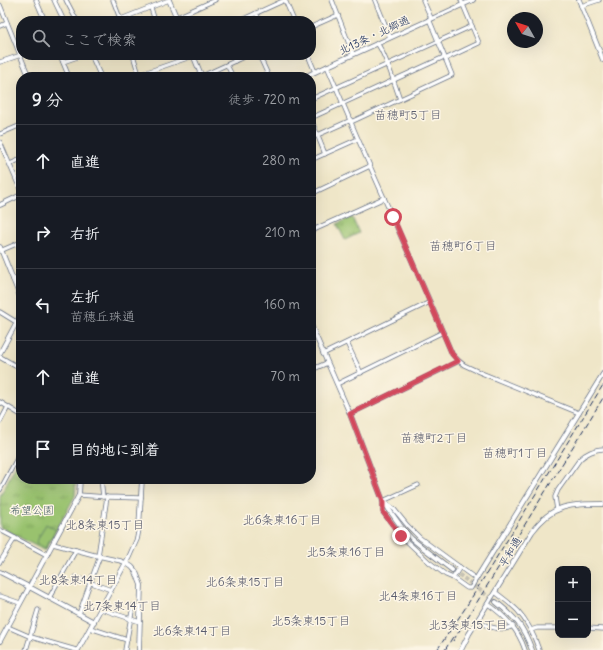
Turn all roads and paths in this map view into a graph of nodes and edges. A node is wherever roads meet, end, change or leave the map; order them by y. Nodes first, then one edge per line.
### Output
1 (36, 0) edge
2 (54, 0) edge
3 (66, 0) edge
4 (113, 0) edge
5 (169, 0) edge
6 (215, 0) edge
7 (285, 0) edge
8 (332, 0) edge
9 (375, 0) edge
10 (423, 0) edge
11 (472, 0) edge
12 (579, 0) edge
13 (598, 0) edge
14 (462, 2) edge
15 (0, 5) edge
16 (581, 6) junction
17 (150, 8) junction
18 (256, 13) junction
19 (338, 15) junction
20 (43, 16) edge
21 (62, 16) edge
22 (74, 16) edge
23 (119, 16) edge
24 (131, 16) edge
25 (153, 16) edge
26 (177, 16) edge
27 (184, 16) edge
28 (250, 16) edge
29 (258, 16) edge
30 (292, 16) edge
31 (430, 19) junction
32 (7, 23) junction
33 (316, 25) edge
34 (0, 26) edge
35 (472, 26) junction
36 (390, 37) junction
37 (438, 41) junction
38 (377, 43) junction
39 (16, 44) edge
40 (353, 54) junction
41 (16, 57) edge
42 (445, 58) junction
43 (23, 60) edge
44 (69, 60) edge
45 (93, 60) edge
46 (135, 60) edge
47 (180, 60) edge
48 (195, 60) edge
49 (261, 60) edge
50 (310, 60) edge
51 (603, 60) edge
52 (235, 61) edge
53 (0, 62) edge
54 (63, 62) joint
55 (387, 64) junction
56 (227, 65) junction
57 (327, 66) junction
58 (27, 72) edge
59 (67, 72) edge
60 (99, 72) edge
61 (138, 72) edge
62 (149, 72) edge
63 (200, 72) edge
64 (212, 72) edge
65 (230, 72) edge
66 (267, 72) edge
67 (315, 72) joint
68 (393, 80) junction
69 (336, 87) junction
70 (316, 97) edge
71 (400, 99) junction
72 (343, 103) junction
73 (316, 116) edge
74 (351, 121) junction
75 (16, 127) edge
76 (0, 134) edge
77 (317, 135) joint
78 (358, 139) junction
79 (0, 142) edge
80 (325, 154) junction
81 (316, 158) edge
82 (16, 161) edge
83 (10, 164) junction
84 (370, 166) junction
85 (16, 179) edge
86 (316, 192) edge
87 (16, 197) edge
88 (384, 198) junction
89 (0, 205) edge
90 (316, 228) edge
91 (16, 244) edge
92 (0, 249) edge
93 (16, 278) edge
94 (13, 280) junction
95 (16, 287) edge
96 (430, 302) junction
97 (0, 312) edge
98 (16, 322) joint
99 (443, 332) junction
100 (316, 337) edge
101 (346, 343) junction
102 (0, 352) edge
103 (323, 354) junction
104 (0, 357) edge
105 (458, 361) junction
106 (327, 363) junction
107 (16, 367) edge
108 (316, 368) edge
109 (361, 373) junction
110 (603, 374) edge
111 (337, 384) junction
112 (0, 402) edge
113 (8, 407) junction
114 (16, 412) edge
115 (579, 413) junction
116 (350, 414) junction
117 (0, 422) edge
118 (603, 449) edge
119 (16, 461) edge
120 (80, 484) edge
121 (102, 484) edge
122 (142, 484) edge
123 (418, 485) dead end
124 (0, 489) edge
125 (79, 495) junction
126 (105, 497) junction
127 (141, 498) junction
128 (383, 501) junction
129 (603, 504) edge
130 (557, 510) junction
131 (0, 530) edge
132 (15, 538) junction
133 (53, 544) junction
134 (76, 550) junction
135 (47, 555) junction
136 (99, 556) junction
137 (0, 562) edge
138 (126, 563) junction
139 (460, 568) junction
140 (452, 570) tunnel mouth
141 (0, 572) edge
142 (76, 577) dead end
143 (453, 578) junction
144 (476, 579) junction
145 (90, 583) junction
146 (29, 587) junction
147 (111, 590) junction
148 (495, 592) junction
149 (0, 596) edge
150 (49, 598) junction
151 (496, 602) tunnel mouth
152 (20, 603) junction
153 (488, 604) junction
154 (140, 607) junction
155 (101, 609) junction
156 (38, 610) dead end
157 (79, 614) junction
158 (131, 619) junction
159 (478, 621) junction
160 (94, 622) junction
161 (140, 622) junction
162 (513, 626) junction
163 (8, 627) junction
164 (90, 628) junction
165 (555, 628) edge
166 (591, 628) edge
167 (603, 629) edge
168 (531, 630) junction
169 (31, 637) junction
170 (127, 640) junction
171 (0, 641) edge
172 (54, 644) junction
173 (26, 650) edge
174 (52, 650) edge
175 (77, 650) edge
176 (125, 650) edge
177 (139, 650) edge
178 (461, 650) edge
179 (525, 650) edge
180 (532, 650) edge
181 (539, 650) edge

1 - 20 street
2 - 21 street
3 - 22 street
4 - 23 street
5 - 17 street
5 - 26 street
6 - 27 street
7 - 18 street
7 - 30 street
8 - 19 street
9 - 36 street
10 - 31 street
11 - 14 street, 北13条・北郷通
12 - 16 street
13 - 16 street
14 - 31 street, 北13条・北郷通
14 - 35 street
15 - 32 street
16 - 51 street
17 - 24 street
17 - 25 street
18 - 28 street
18 - 29 street
19 - 33 street
19 - 40 street
31 - 36 street, 北13条・北郷通
31 - 37 street
32 - 34 street
32 - 39 street
35 - 37 street
35 - 42 street
36 - 38 street, 北13条・北郷通
37 - 42 street
37 - 55 street
38 - 40 street, 北13条・北郷通
38 - 55 street
40 - 57 street, 北13条・北郷通
41 - 53 street
42 - 68 street
42 - 71 street
43 - 58 street
44 - 54 street
45 - 60 street
46 - 61 street
47 - 62 street
48 - 63 street
49 - 66 street
50 - 67 street
52 - 56 street
54 - 59 street
55 - 68 street
55 - 69 street
56 - 64 street
56 - 65 street
57 - 67 street, 北13条・北郷通
57 - 69 street
68 - 71 street
68 - 72 street
69 - 70 street
69 - 72 street
71 - 74 street
72 - 73 street
72 - 74 street
74 - 77 street
74 - 78 street
75 - 76 street
77 - 80 street
78 - 80 street
78 - 84 street
79 - 83 street
80 - 81 street
82 - 83 street
83 - 85 street
84 - 86 street
84 - 88 street
87 - 89 street
88 - 90 street
88 - 96 street
91 - 92 street
92 - 94 street
93 - 94 street
94 - 95 street
96 - 99 street
96 - 101 street
97 - 98 street
98 - 102 street
99 - 105 street
99 - 109 street
100 - 103 street
101 - 103 street
101 - 109 street
103 - 106 street
104 - 107 street
105 - 115 street
105 - 116 street
106 - 108 street
106 - 111 street
109 - 111 street
110 - 115 street
111 - 116 street
112 - 113 street
113 - 114 street
113 - 117 street
115 - 144 street
116 - 128 street
118 - 130 street
119 - 124 street
120 - 125 street
121 - 126 street
122 - 127 street
123 - 128 street
125 - 126 street
125 - 133 street
126 - 127 street
126 - 136 street
127 - 138 street
128 - 139 street
128 - 140 street
128 - 143 street
129 - 130 street, 平和通
130 - 148 street, 平和通
131 - 132 street
132 - 135 street
132 - 137 street
133 - 134 street
133 - 135 street
134 - 136 street
134 - 150 street
135 - 146 street
136 - 138 street
136 - 145 street
138 - 147 street
138 - 154 street
139 - 143 street
139 - 144 street
141 - 146 street
142 - 145 street
143 - 144 street
145 - 147 street
145 - 157 street
146 - 150 street
146 - 152 street
147 - 155 street
148 - 153 street, 平和通
148 - 168 street
149 - 152 street
150 - 157 street
151 - 180 street
152 - 163 street
153 - 159 street, 平和通
153 - 162 street
154 - 158 street
154 - 161 street
155 - 158 street
155 - 160 street
156 - 169 street
157 - 160 street
158 - 161 street
158 - 170 street
159 - 162 street
159 - 178 street, 平和通
160 - 164 street
161 - 177 street
162 - 179 street
163 - 169 street
163 - 171 street
164 - 170 street
164 - 175 street
165 - 168 street
166 - 167 street
168 - 181 street
169 - 172 street
169 - 173 street
170 - 176 street
172 - 174 street
172 - 175 street

